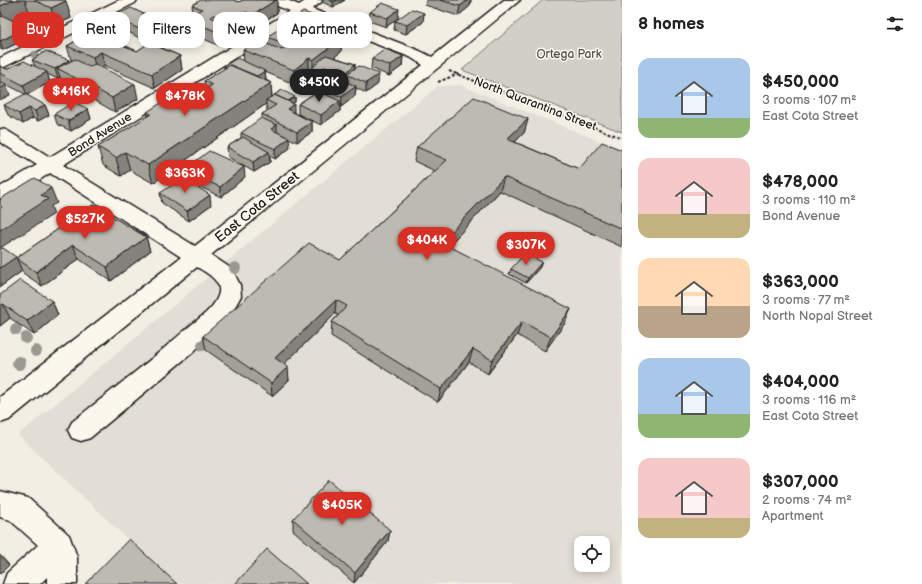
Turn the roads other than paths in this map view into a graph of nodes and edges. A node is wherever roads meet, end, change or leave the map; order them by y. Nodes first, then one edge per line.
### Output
1 (130, 0) edge
2 (274, 0) edge
3 (317, 0) edge
4 (513, 0) edge
5 (301, 10) junction
6 (0, 64) edge
7 (433, 64) junction
8 (0, 134) edge
9 (49, 166) junction
10 (0, 196) edge
11 (196, 256) junction
12 (0, 412) edge
13 (81, 430) dead end
14 (0, 504) edge
15 (59, 545) junction
16 (18, 584) edge
17 (62, 584) edge

1 - 6 street
2 - 5 street
3 - 5 street, Bond Avenue
4 - 7 street, East Cota Street
5 - 7 street
5 - 9 street, Bond Avenue
7 - 11 street, East Cota Street
8 - 9 street
9 - 10 street, Bond Avenue
9 - 11 street
11 - 12 street, East Cota Street
11 - 13 street
14 - 15 street
15 - 16 street
15 - 17 street

